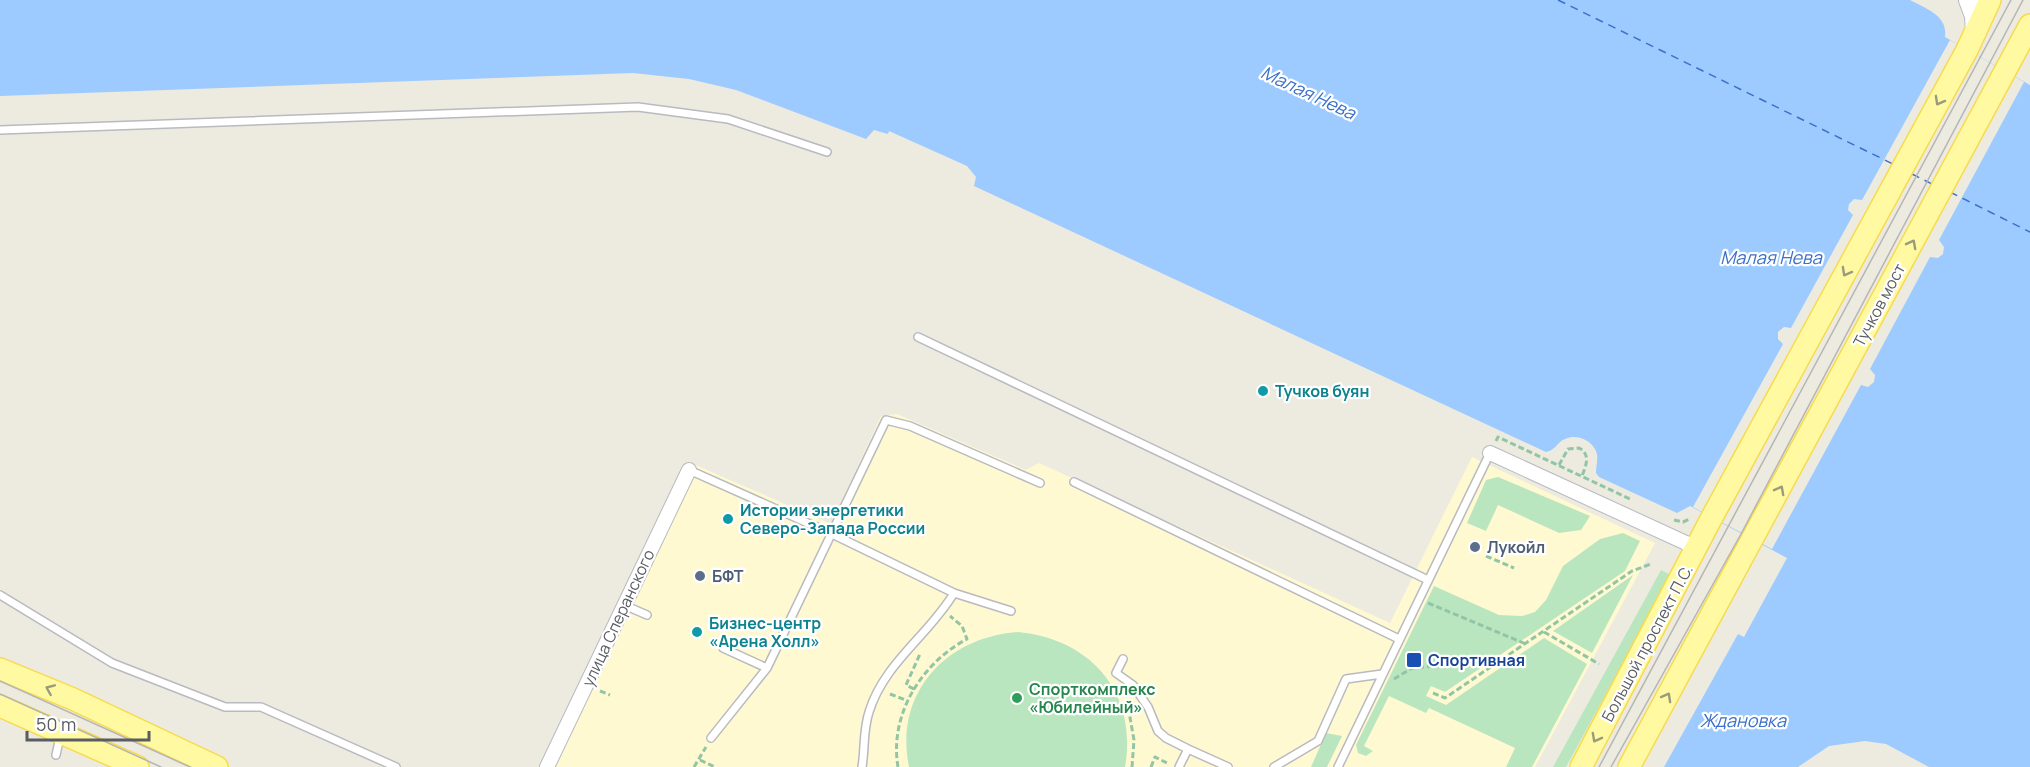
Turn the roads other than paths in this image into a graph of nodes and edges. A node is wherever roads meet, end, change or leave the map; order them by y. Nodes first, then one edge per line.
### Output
1 (1969, 0) edge
2 (1990, 0) edge
3 (2030, 25) edge
4 (1971, 41) junction
5 (2017, 57) edge
6 (0, 130) edge
7 (827, 152) dead end
8 (918, 337) dead end
9 (1490, 453) joint
10 (689, 470) joint
11 (1074, 482) dead end
12 (1040, 483) dead end
13 (830, 533) junction
14 (1698, 548) junction
15 (1428, 580) junction
16 (954, 593) junction
17 (0, 595) edge
18 (624, 605) junction
19 (1011, 611) dead end
20 (647, 615) dead end
21 (1399, 639) junction
22 (723, 648) dead end
23 (1123, 659) dead end
24 (767, 668) junction
25 (0, 669) edge
26 (1382, 674) junction
27 (0, 706) edge
28 (61, 732) junction
29 (711, 738) road end
30 (1188, 749) junction
31 (56, 754) dead end
32 (128, 765) edge
33 (217, 767) edge
34 (396, 767) edge
35 (547, 767) edge
36 (862, 767) edge
37 (1178, 767) edge
38 (1228, 767) edge
39 (1274, 767) edge
40 (1338, 767) edge
41 (1581, 767) edge
42 (1629, 767) edge

1 - 4 main road
2 - 4 main road
3 - 5 main road, Тучков мост
4 -> 14 main road, Большой проспект П.С.
42 -> 5 main road, Тучков мост
6 - 7 lane
8 - 15 lane
9 - 14 street
9 - 15 lane
10 - 13 lane
10 - 18 street, улица Сперанского
11 - 21 lane
12 - 13 lane
13 - 16 lane
13 - 24 lane
14 -> 41 main road, Большой проспект П.С.
15 - 21 lane
16 - 19 lane
16 - 36 lane
17 - 34 lane
18 - 20 lane
18 - 35 street, улица Сперанского
21 - 26 lane
22 - 24 lane
23 - 30 lane
24 - 29 lane
33 -> 25 main road
26 - 39 lane
26 - 40 lane
27 - 28 main road
28 - 31 lane
28 - 32 main road
30 - 37 lane
30 - 38 lane

